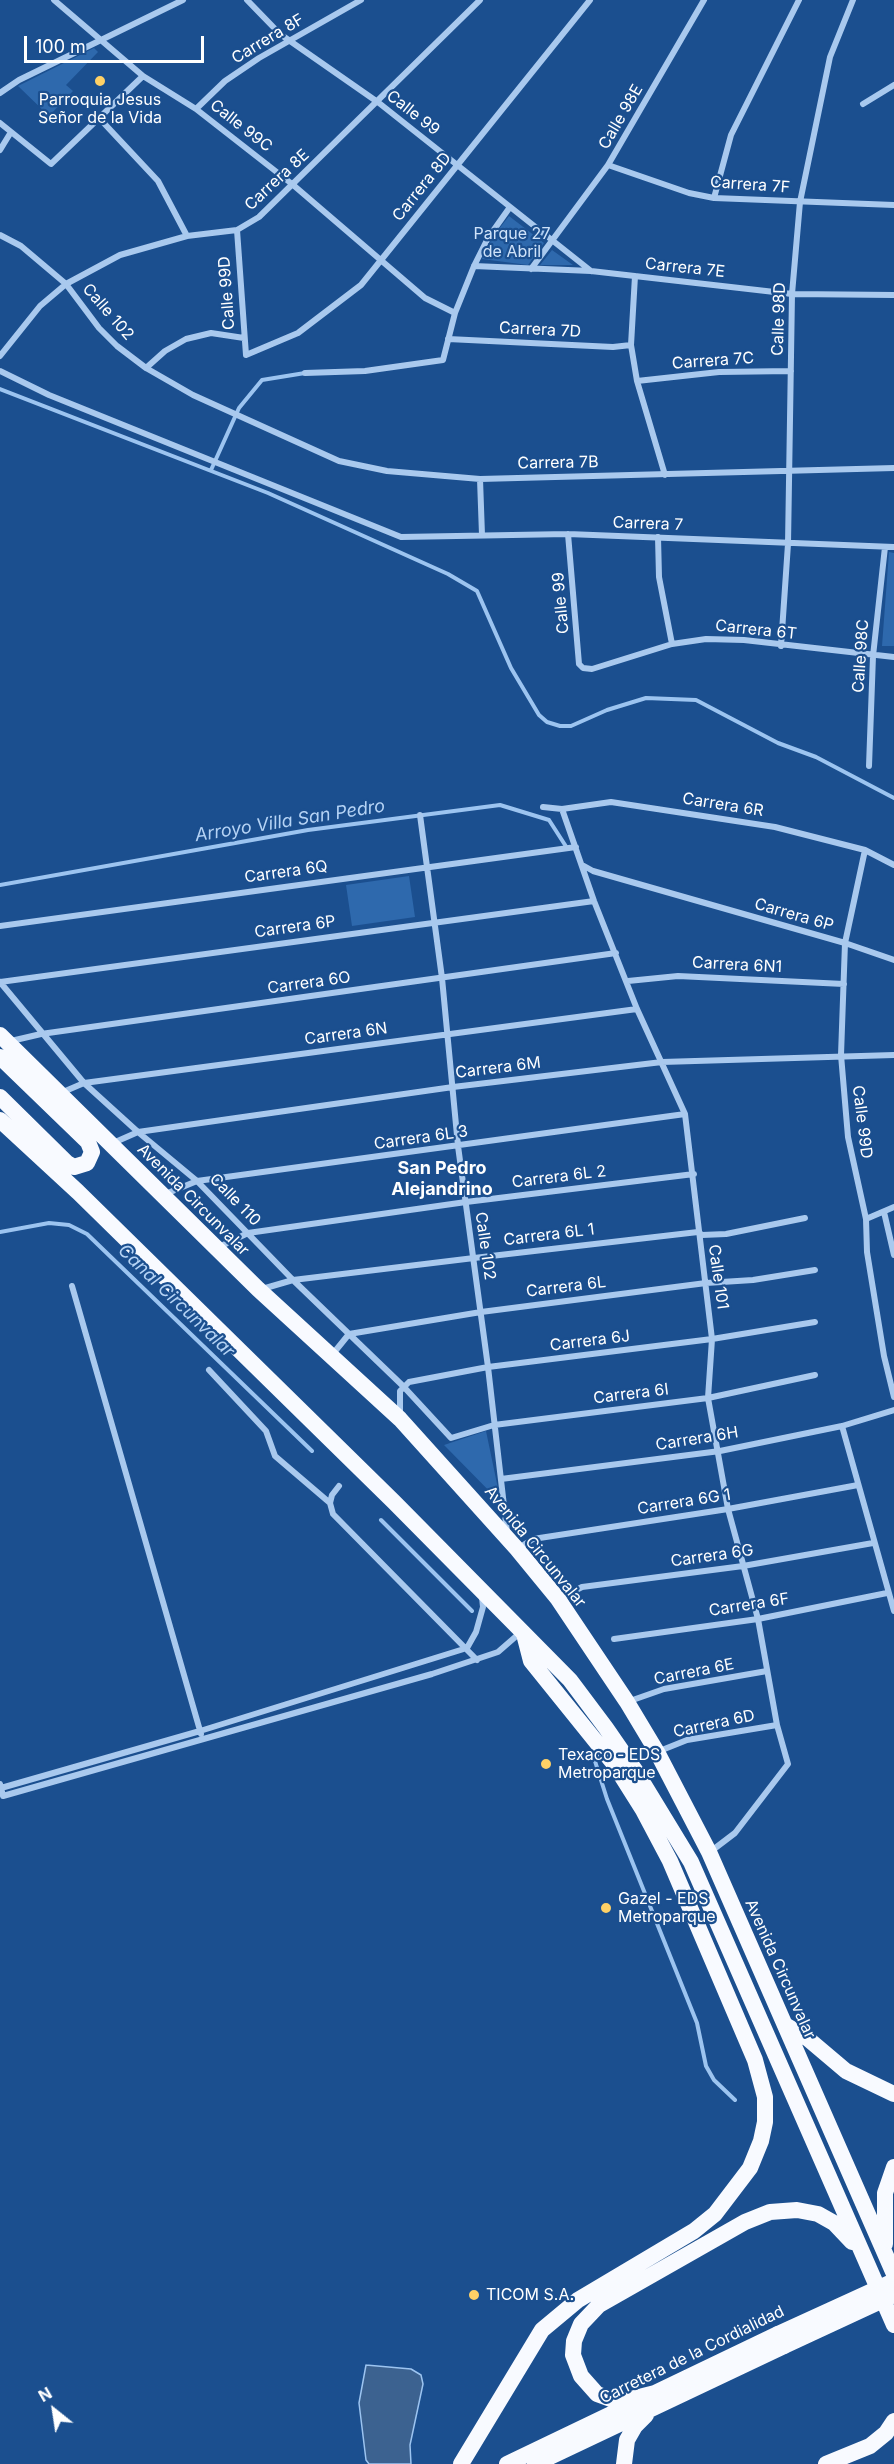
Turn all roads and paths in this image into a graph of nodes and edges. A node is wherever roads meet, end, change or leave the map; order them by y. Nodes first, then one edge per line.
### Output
1 (183, 0) edge
2 (247, 0) edge
3 (361, 0) edge
4 (480, 0) edge
5 (590, 0) edge
6 (704, 0) edge
7 (799, 0) edge
8 (853, 0) edge
9 (56, 1) edge
10 (290, 40) junction
11 (100, 41) junction
12 (143, 76) junction
13 (894, 85) edge
14 (0, 93) edge
15 (379, 103) junction
16 (863, 104) dead end
17 (196, 109) junction
18 (100, 119) junction
19 (0, 123) edge
20 (10, 132) junction
21 (0, 150) edge
22 (458, 165) junction
23 (608, 165) junction
24 (292, 184) junction
25 (714, 198) junction
26 (800, 202) junction
27 (894, 205) edge
28 (510, 207) junction
29 (237, 230) junction
30 (0, 236) edge
31 (187, 236) junction
32 (552, 241) junction
33 (380, 262) junction
34 (474, 266) junction
35 (531, 269) junction
36 (591, 271) junction
37 (635, 276) junction
38 (66, 284) junction
39 (792, 294) junction
40 (894, 295) edge
41 (455, 313) junction
42 (244, 338) junction
43 (448, 339) junction
44 (631, 345) junction
45 (246, 355) joint
46 (0, 356) edge
47 (146, 368) junction
48 (0, 371) edge
49 (791, 371) junction
50 (305, 373) dead end
51 (637, 381) junction
52 (236, 415) joint
53 (894, 468) edge
54 (790, 472) junction
55 (665, 475) junction
56 (480, 478) junction
57 (568, 534) junction
58 (482, 536) junction
59 (658, 537) junction
60 (788, 544) junction
61 (885, 547) junction
62 (894, 547) edge
63 (672, 644) junction
64 (781, 646) junction
65 (873, 656) junction
66 (894, 657) edge
67 (584, 668) joint
68 (869, 766) dead end
69 (543, 807) dead end
70 (562, 809) junction
71 (420, 815) dead end
72 (576, 847) junction
73 (865, 850) junction
74 (894, 865) edge
75 (428, 866) junction
76 (584, 866) junction
77 (594, 902) junction
78 (434, 921) junction
79 (0, 926) edge
80 (845, 943) junction
81 (616, 953) junction
82 (894, 960) edge
83 (442, 978) junction
84 (628, 981) junction
85 (0, 982) edge
86 (844, 984) junction
87 (637, 1009) junction
88 (447, 1033) junction
89 (41, 1034) junction
90 (2, 1044) edge
91 (842, 1054) junction
92 (894, 1055) edge
93 (662, 1062) junction
94 (84, 1083) junction
95 (453, 1087) junction
96 (60, 1094) junction
97 (0, 1097) edge
98 (685, 1114) junction
99 (0, 1120) edge
100 (138, 1132) junction
101 (111, 1144) junction
102 (458, 1146) junction
103 (694, 1174) junction
104 (197, 1181) junction
105 (163, 1195) junction
106 (466, 1202) junction
107 (894, 1207) edge
108 (884, 1212) junction
109 (805, 1218) dead end
110 (866, 1219) junction
111 (698, 1232) junction
112 (248, 1233) junction
113 (217, 1248) junction
114 (894, 1256) edge
115 (474, 1258) junction
116 (815, 1270) dead end
117 (293, 1280) junction
118 (706, 1283) junction
119 (72, 1286) dead end
120 (258, 1289) junction
121 (481, 1312) junction
122 (815, 1322) dead end
123 (349, 1334) junction
124 (712, 1340) junction
125 (332, 1355) junction
126 (488, 1368) junction
127 (209, 1370) dead end
128 (815, 1375) dead end
129 (403, 1386) junction
130 (894, 1397) edge
131 (708, 1398) junction
132 (894, 1410) edge
133 (400, 1419) junction
134 (494, 1425) junction
135 (842, 1426) junction
136 (451, 1438) joint
137 (720, 1451) junction
138 (501, 1479) junction
139 (858, 1485) junction
140 (339, 1486) dead end
141 (330, 1503) junction
142 (728, 1509) junction
143 (873, 1542) junction
144 (512, 1544) junction
145 (743, 1566) junction
146 (481, 1590) junction
147 (887, 1593) junction
148 (558, 1599) junction
149 (893, 1611) edge
150 (758, 1619) junction
151 (523, 1632) junction
152 (614, 1639) dead end
153 (467, 1648) junction
154 (477, 1660) junction
155 (767, 1671) junction
156 (627, 1702) junction
157 (777, 1725) junction
158 (200, 1731) junction
159 (203, 1740) junction
160 (657, 1752) junction
161 (1, 1786) edge
162 (709, 1852) junction
163 (725, 1937) junction
164 (727, 1990) junction
165 (734, 2006) junction
166 (785, 2025) junction
167 (773, 2049) junction
168 (894, 2094) edge
169 (894, 2167) edge
170 (867, 2266) junction
171 (891, 2267) edge
172 (894, 2281) edge
173 (894, 2295) edge
174 (894, 2325) edge
175 (781, 2340) junction
176 (658, 2398) junction
177 (894, 2421) edge
178 (461, 2464) edge
179 (507, 2464) edge
180 (536, 2464) edge
181 (624, 2464) edge
182 (826, 2464) edge

1 - 11 street
2 - 10 street, Calle 99
3 - 10 street, Carrera 8F
4 - 15 street, Carrera 8E
5 - 22 street, Carrera 8D
6 - 23 street, Calle 98E
7 - 25 street
8 - 26 street, Calle 98D
9 - 11 street, Calle 99C
10 - 15 street, Calle 99
10 - 17 street, Carrera 8F
11 - 12 street, Calle 99C
11 - 14 street
12 - 17 street, Calle 99C
12 - 18 street
13 - 16 street
15 - 22 street, Calle 99
15 - 24 street, Carrera 8E
17 - 24 street, Calle 99C
18 - 20 street
18 - 31 street
19 - 20 street
20 - 21 street
22 - 28 street, Calle 99
22 - 33 street, Carrera 8D
23 - 25 street, Carrera 7F
23 - 32 street, Calle 98E
24 - 29 street, Carrera 8E
24 - 33 street, Calle 99C
25 - 26 street, Carrera 7F
26 - 27 street, Carrera 7F
26 - 39 street, Calle 98D
28 - 32 street, Calle 99
28 - 34 street
29 - 31 street, Carrera 8E
29 - 42 street, Calle 99D
30 - 38 street, Calle 102
31 - 38 street, Carrera 8E
32 - 35 street, Calle 98E
32 - 36 street, Calle 99
33 - 41 street, Calle 99C
33 - 45 street, Carrera 8D
34 - 35 street, Carrera 7E
34 - 41 street
35 - 36 street, Carrera 7E
36 - 37 street, Carrera 7E
37 - 39 street, Carrera 7E
37 - 44 street
38 - 46 street, Carrera 8E
38 - 47 street, Calle 102
39 - 40 street, Carrera 7E
39 - 49 street, Calle 98D
41 - 43 street
42 - 45 street, Calle 99D
42 - 47 street
43 - 44 street, Carrera 7D
43 - 50 street
44 - 51 street
47 - 52 street, Calle 102
48 - 58 street, Carrera 7
49 - 51 street, Carrera 7C
49 - 54 street, Calle 98D
51 - 55 street
52 - 56 street, Carrera 7B
53 - 54 street, Carrera 7B
54 - 55 street, Carrera 7B
54 - 60 street, Calle 98D
55 - 56 street, Carrera 7B
56 - 58 street
57 - 58 street, Carrera 7
57 - 59 street, Carrera 7
57 - 67 street, Calle 99
59 - 60 street, Carrera 7
59 - 63 street
60 - 61 street, Carrera 7
60 - 64 street, Calle 98D
61 - 62 street, Carrera 7
61 - 65 street, Calle 98C
63 - 64 street, Carrera 6T
63 - 67 street, Carrera 6T
64 - 65 street, Carrera 6T
65 - 66 street, Carrera 6T
65 - 68 street, Calle 98C
69 - 70 street, Carrera 6R
70 - 72 street, Calle 101
70 - 73 street, Carrera 6R
71 - 75 street, Calle 102
72 - 75 street, Carrera 6Q
72 - 76 street, Calle 101
73 - 74 street, Carrera 6R
73 - 80 street, Calle 99D
75 - 78 street, Calle 102
75 - 79 street, Carrera 6Q
76 - 77 street, Calle 101
76 - 80 street, Carrera 6P
77 - 78 street, Carrera 6P
77 - 81 street, Calle 101
78 - 83 street, Calle 102
78 - 85 street, Carrera 6P
80 - 82 street, Carrera 6P
80 - 86 street, Calle 99D
81 - 83 street, Carrera 6O
81 - 84 street, Calle 101
83 - 88 street, Calle 102
83 - 89 street, Carrera 6O
84 - 86 street, Carrera 6N1
84 - 87 street, Calle 101
85 - 89 street, Calle 110
86 - 91 street, Calle 99D
87 - 88 street, Carrera 6N
87 - 93 street, Calle 101
88 - 94 street, Carrera 6N
88 - 95 street, Calle 102
89 - 90 street, Carrera 6O
89 - 94 street, Calle 110
90 - 96 highway, Avenida Circunvalar
90 - 97 highway
91 - 92 street, Carrera 6M
91 - 93 street, Carrera 6M
91 - 110 street, Calle 99D
93 - 95 street, Carrera 6M
93 - 98 street, Calle 101
94 - 96 street, Carrera 6N
94 - 100 street, Calle 110
95 - 100 street, Carrera 6M
95 - 102 street, Calle 102
96 - 101 highway, Avenida Circunvalar
98 - 102 street, Carrera 6L 3
98 - 103 street, Calle 101
99 - 146 highway
100 - 101 street, Carrera 6M
100 - 104 street, Calle 110
101 - 105 highway, Avenida Circunvalar
102 - 104 street, Carrera 6L 3
102 - 106 street, Calle 102
103 - 106 street, Carrera 6L 2
103 - 111 street, Calle 101
104 - 105 street, Carrera 6L 3
104 - 112 street, Calle 110
105 - 113 highway, Avenida Circunvalar
106 - 112 street, Carrera 6L 2
106 - 115 street, Calle 102
107 - 108 street
108 - 110 street
108 - 114 street
109 - 111 street, Carrera 6L 1
110 - 130 street, Calle 99D
111 - 115 street, Carrera 6L 1
111 - 118 street, Calle 101
112 - 113 street, Carrera 6L 2
112 - 117 street, Calle 110
113 - 120 highway, Avenida Circunvalar
115 - 117 street, Carrera 6L 1
115 - 121 street, Calle 102
116 - 118 street, Carrera 6L
117 - 120 street, Carrera 6L 1
117 - 123 street, Calle 110
118 - 121 street, Carrera 6L
118 - 124 street, Calle 101
119 - 158 street
120 - 125 highway, Avenida Circunvalar
121 - 123 street, Carrera 6L
121 - 126 street, Calle 102
122 - 124 street, Carrera 6J
123 - 125 street
123 - 129 street, Calle 110
124 - 126 street, Carrera 6J
124 - 131 street, Calle 101
125 - 133 highway, Avenida Circunvalar
126 - 129 street, Carrera 6J
126 - 134 street, Calle 102
127 - 141 street
128 - 131 street, Carrera 6I
129 - 133 street
129 - 136 street, Calle 110
131 - 134 street, Carrera 6I
131 - 137 street, Calle 101
132 - 135 street, Carrera 6H
133 - 144 highway, Avenida Circunvalar
134 - 136 street, Carrera 6I
134 - 138 street, Calle 102
135 - 137 street, Carrera 6H
135 - 139 street
137 - 138 street, Carrera 6H
137 - 142 street, Calle 101
138 - 144 street, Calle 102
139 - 142 street, Carrera 6G 1
139 - 143 street
140 - 141 street
141 - 153 street
142 - 144 street, Carrera 6G 1
142 - 145 street, Calle 101
143 - 145 street, Carrera 6G
143 - 147 street
144 - 148 highway, Avenida Circunvalar
145 - 148 street, Carrera 6G
145 - 150 street, Calle 101
146 - 151 highway
146 - 153 street
147 - 149 street
147 - 150 street, Carrera 6F
148 - 156 highway, Avenida Circunvalar
150 - 152 street, Carrera 6F
150 - 155 street, Calle 101
151 - 154 street
151 - 163 highway
151 - 164 highway
153 - 154 street
153 - 158 street
154 - 159 street
155 - 156 street, Carrera 6E
155 - 157 street, Calle 101
156 - 160 highway, Avenida Circunvalar
157 - 160 street, Carrera 6D
157 - 162 street, Calle 101
158 - 159 street
158 - 161 street
159 - 161 street
160 - 162 highway, Avenida Circunvalar
162 - 166 highway, Avenida Circunvalar
163 - 164 highway
163 - 167 highway
164 - 165 highway
165 - 167 highway
165 - 178 highway
166 - 168 highway
166 - 171 highway, Avenida Circunvalar
167 - 170 highway
169 - 171 highway
170 - 174 highway
170 - 176 highway
172 - 175 highway, Carretera de la Cordialidad, bridge
173 - 175 highway, Carretera de la Cordialidad, bridge
175 - 176 highway, Carretera de la Cordialidad
176 - 179 highway, Carretera de la Cordialidad
176 - 180 highway, Carretera de la Cordialidad
176 - 181 highway
177 - 182 highway

